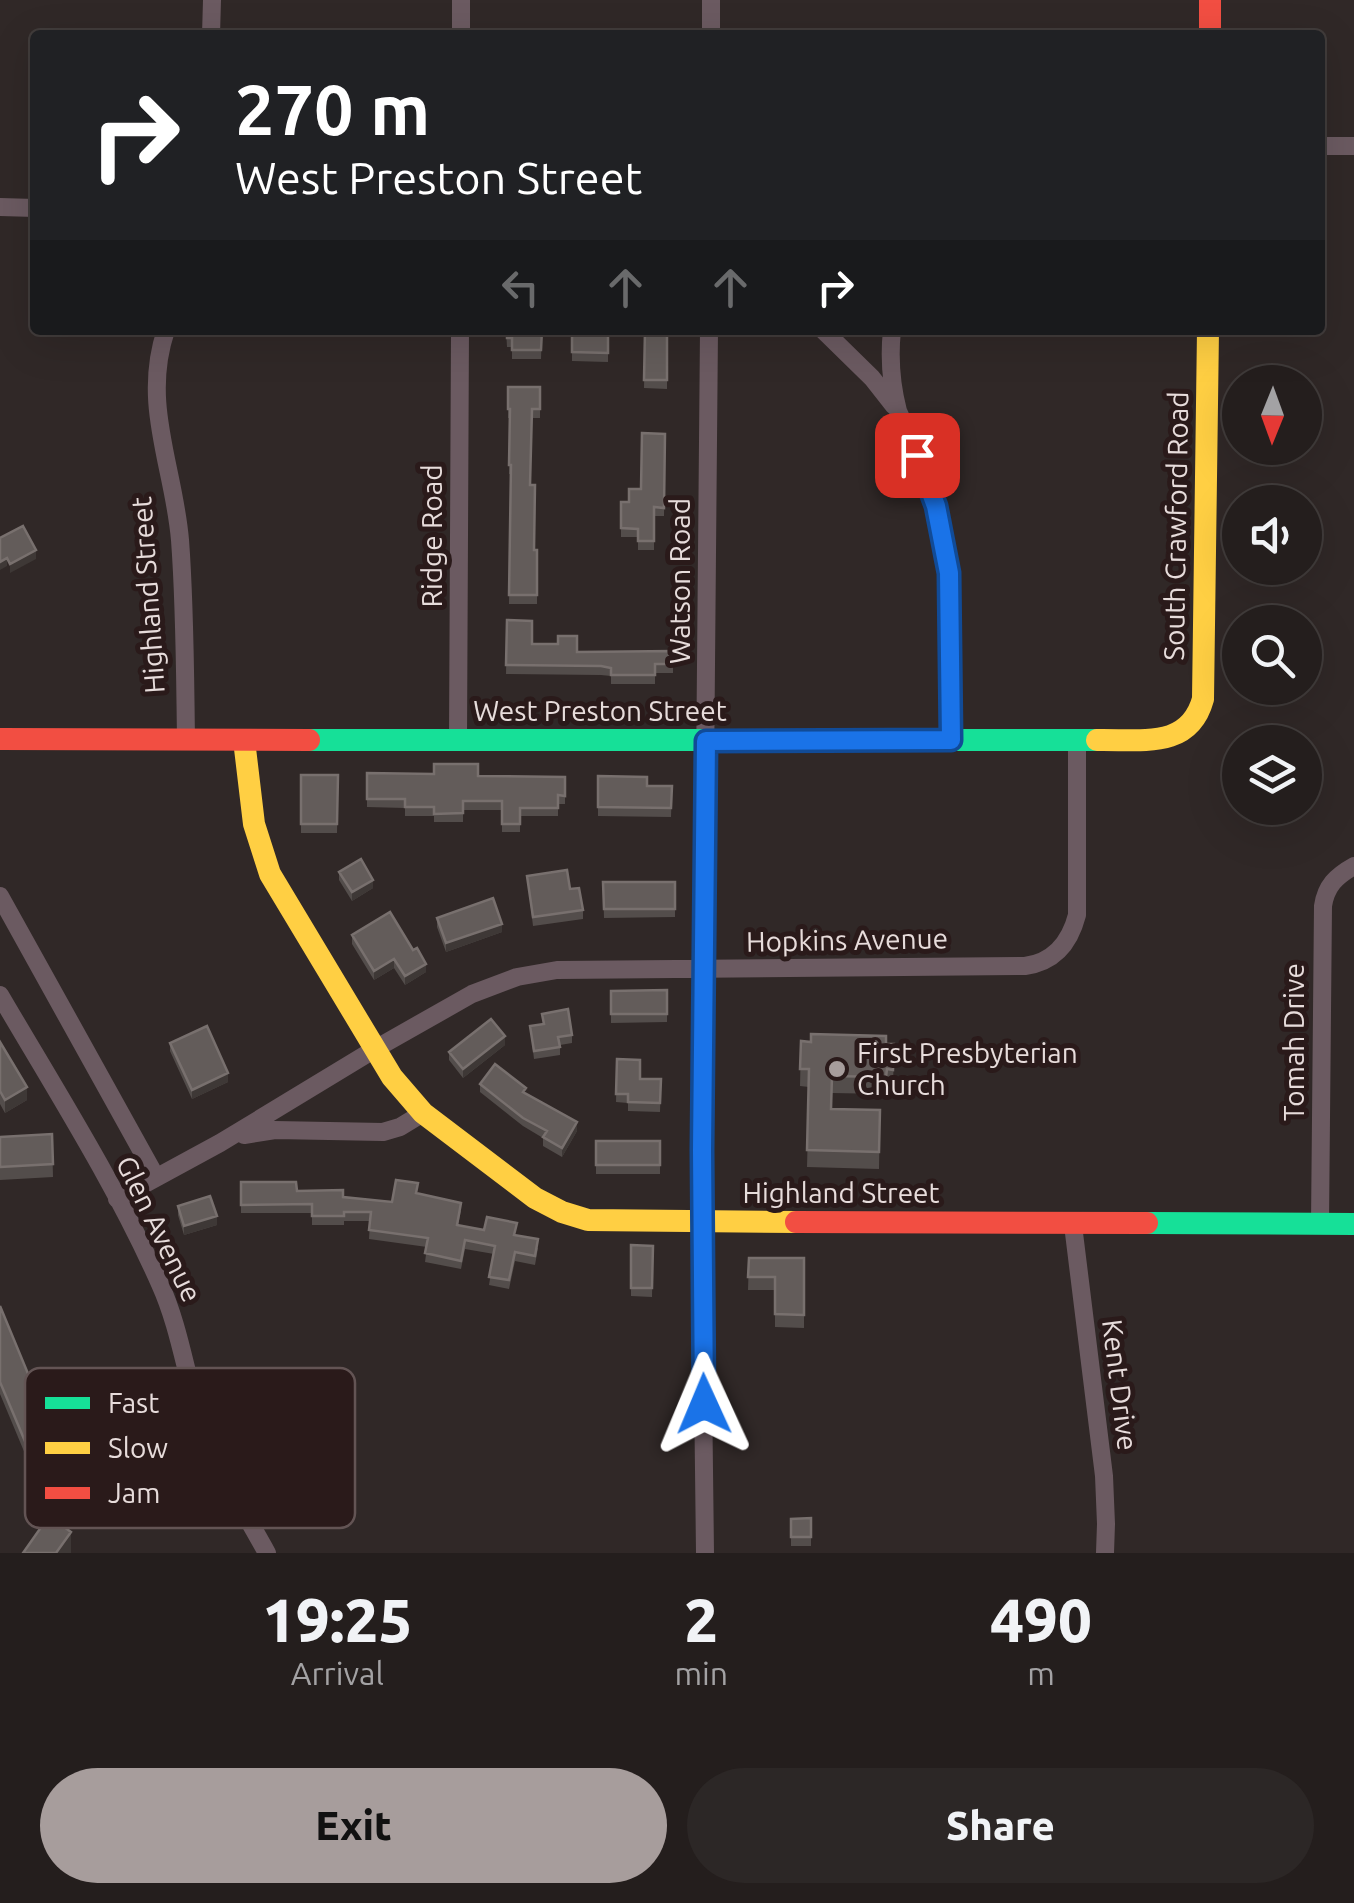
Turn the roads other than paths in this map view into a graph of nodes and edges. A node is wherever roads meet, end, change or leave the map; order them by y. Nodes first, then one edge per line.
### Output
1 (212, 0) edge
2 (461, 0) edge
3 (711, 0) edge
4 (1210, 0) edge
5 (211, 30) edge
6 (461, 30) edge
7 (711, 30) edge
8 (1210, 30) edge
9 (1325, 146) edge
10 (1354, 146) edge
11 (0, 208) edge
12 (30, 208) edge
13 (165, 335) edge
14 (460, 335) edge
15 (709, 335) edge
16 (828, 335) edge
17 (892, 335) edge
18 (1208, 335) edge
19 (898, 411) junction
20 (1196, 722) joint
21 (186, 739) junction
22 (0, 740) edge
23 (244, 740) junction
24 (951, 740) junction
25 (1077, 740) junction
26 (706, 741) junction
27 (458, 742) junction
28 (1351, 868) edge
29 (0, 896) edge
30 (703, 968) junction
31 (0, 995) edge
32 (375, 1049) junction
33 (423, 1113) junction
34 (220, 1143) junction
35 (156, 1176) junction
36 (117, 1199) junction
37 (702, 1222) junction
38 (1320, 1224) junction
39 (1354, 1224) edge
40 (1073, 1225) junction
41 (188, 1368) edge
42 (253, 1528) edge
43 (267, 1553) edge
44 (706, 1553) edge
45 (1105, 1553) edge

1 - 5 street
2 - 6 street
3 - 7 street
4 - 8 street
9 - 10 street
11 - 12 street
13 - 21 street, Highland Street
14 - 27 street, Ridge Road
15 - 26 street, Watson Road
16 - 19 street
17 - 19 street
18 - 20 street, South Crawford Road
19 - 24 street
20 - 25 street, West Preston Street
21 - 22 street, West Preston Street
21 - 23 street, West Preston Street
23 - 27 street, West Preston Street
23 - 32 street, Highland Street
24 - 25 street, West Preston Street
24 - 26 street, West Preston Street
25 - 30 street, Hopkins Avenue
26 - 27 street, West Preston Street
26 - 30 street, Watson Road
28 - 38 street, Tomah Drive
29 - 35 street, Glen Avenue
30 - 32 street, Hopkins Avenue
30 - 37 street, Watson Road
31 - 36 street, Glen Avenue
32 - 33 street, Highland Street
32 - 34 street, Hopkins Avenue
33 - 34 street, Hopkins Avenue
33 - 37 street, Highland Street
34 - 35 street, Hopkins Avenue
35 - 36 street, Hopkins Avenue
36 - 41 street, Glen Avenue
37 - 40 street, Highland Street
37 - 44 street, Watson Road
38 - 39 street, Highland Street
38 - 40 street, Highland Street
40 - 45 street, Kent Drive
42 - 43 street, Glen Avenue

